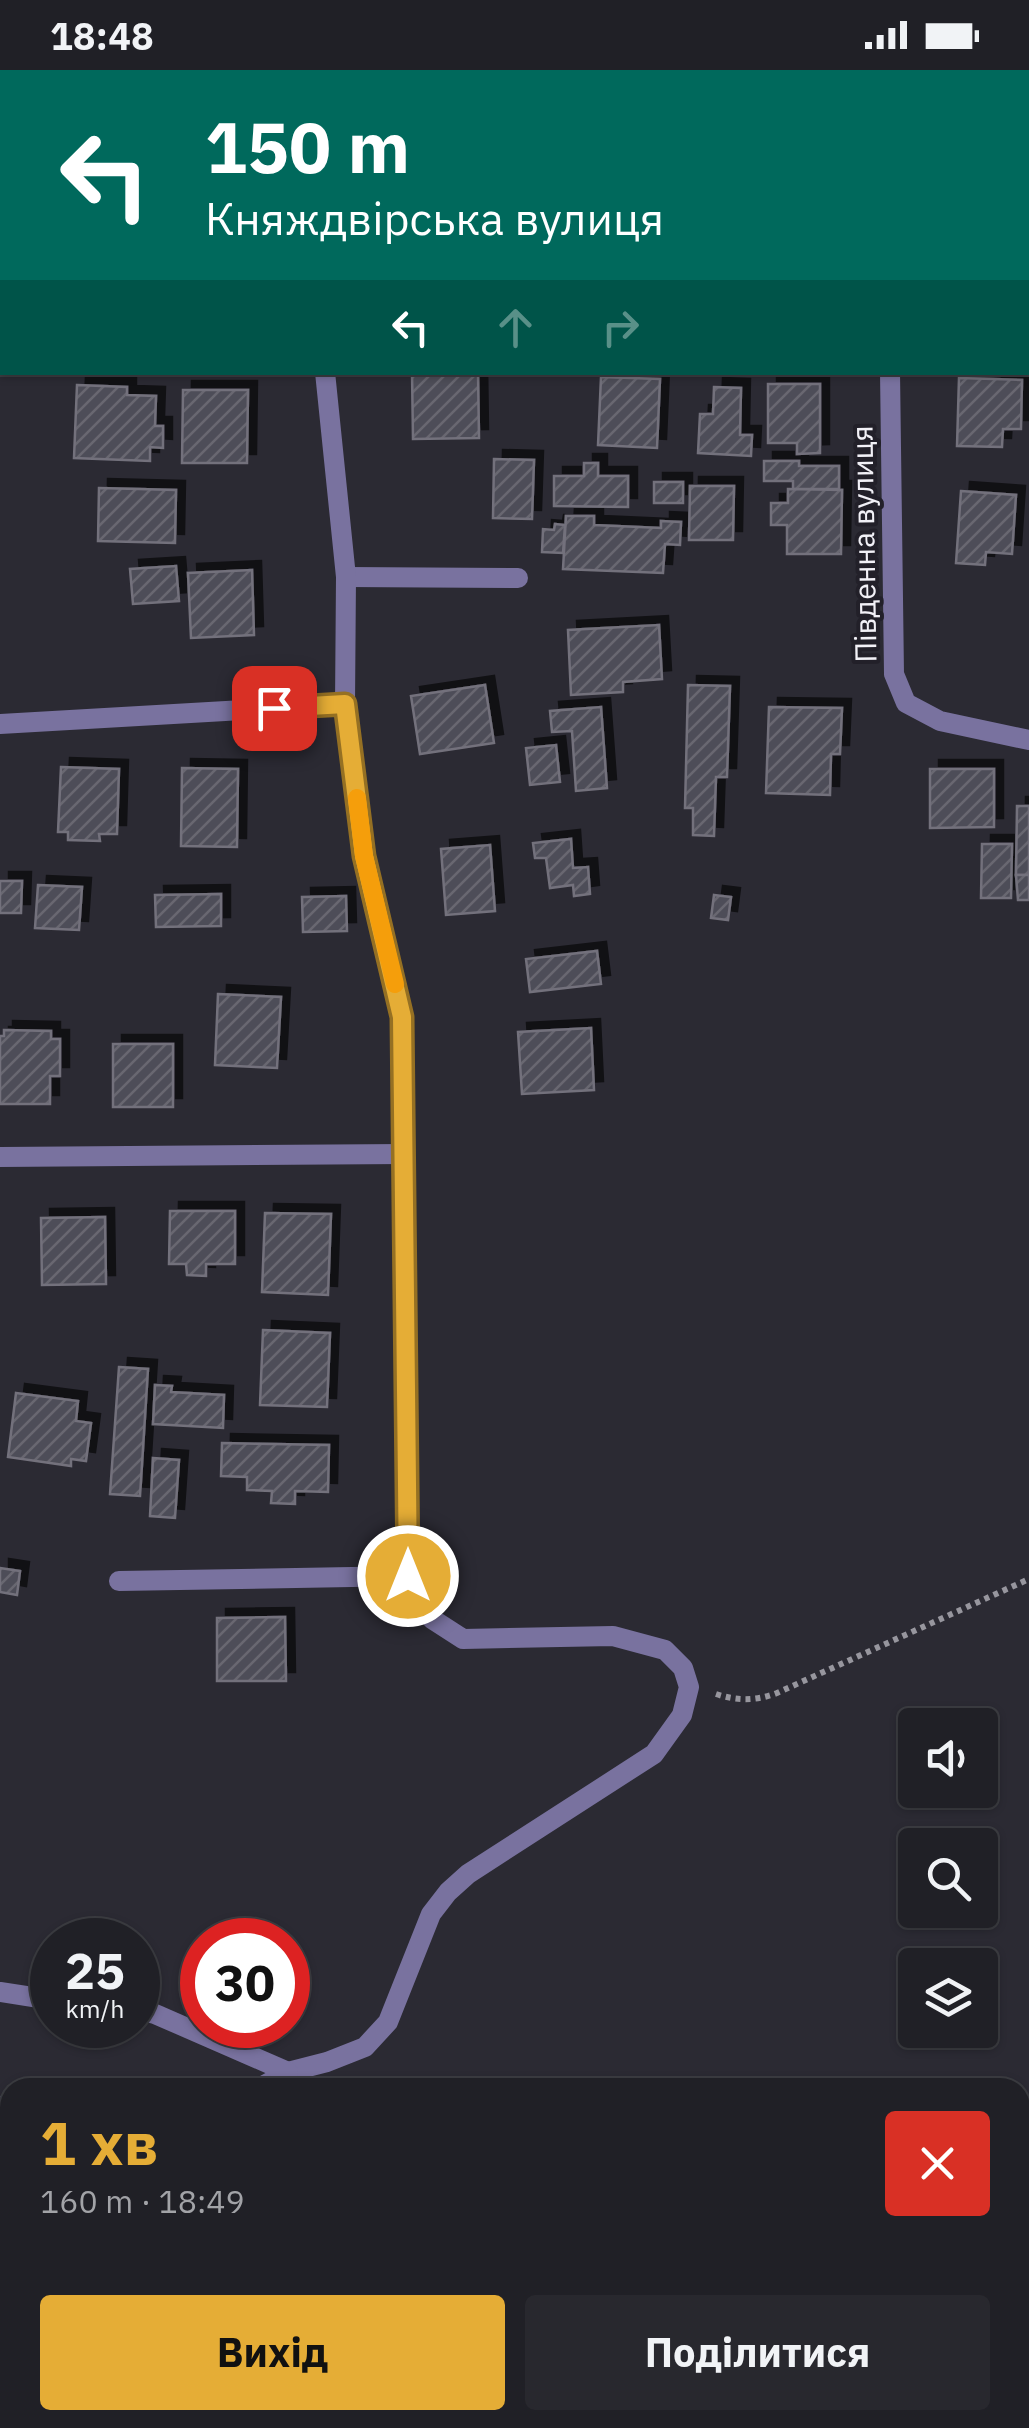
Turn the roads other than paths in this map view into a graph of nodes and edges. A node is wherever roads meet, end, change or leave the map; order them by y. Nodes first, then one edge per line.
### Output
1 (325, 375) edge
2 (890, 375) edge
3 (346, 577) junction
4 (518, 578) dead end
5 (345, 704) junction
6 (0, 724) edge
7 (1029, 740) edge
8 (405, 1154) junction
9 (0, 1157) edge
10 (408, 1576) junction
11 (120, 1581) dead end
12 (0, 1992) edge
13 (30, 1998) edge
14 (160, 2016) edge
15 (288, 2072) junction
16 (277, 2078) edge

1 - 3 street
2 - 7 street, Південна вулиця
3 - 4 street
3 - 5 street
5 - 6 street
5 - 8 street
8 - 9 street
8 - 10 street
10 - 11 street
10 - 15 street
12 - 13 street
14 - 15 street
15 - 16 street

